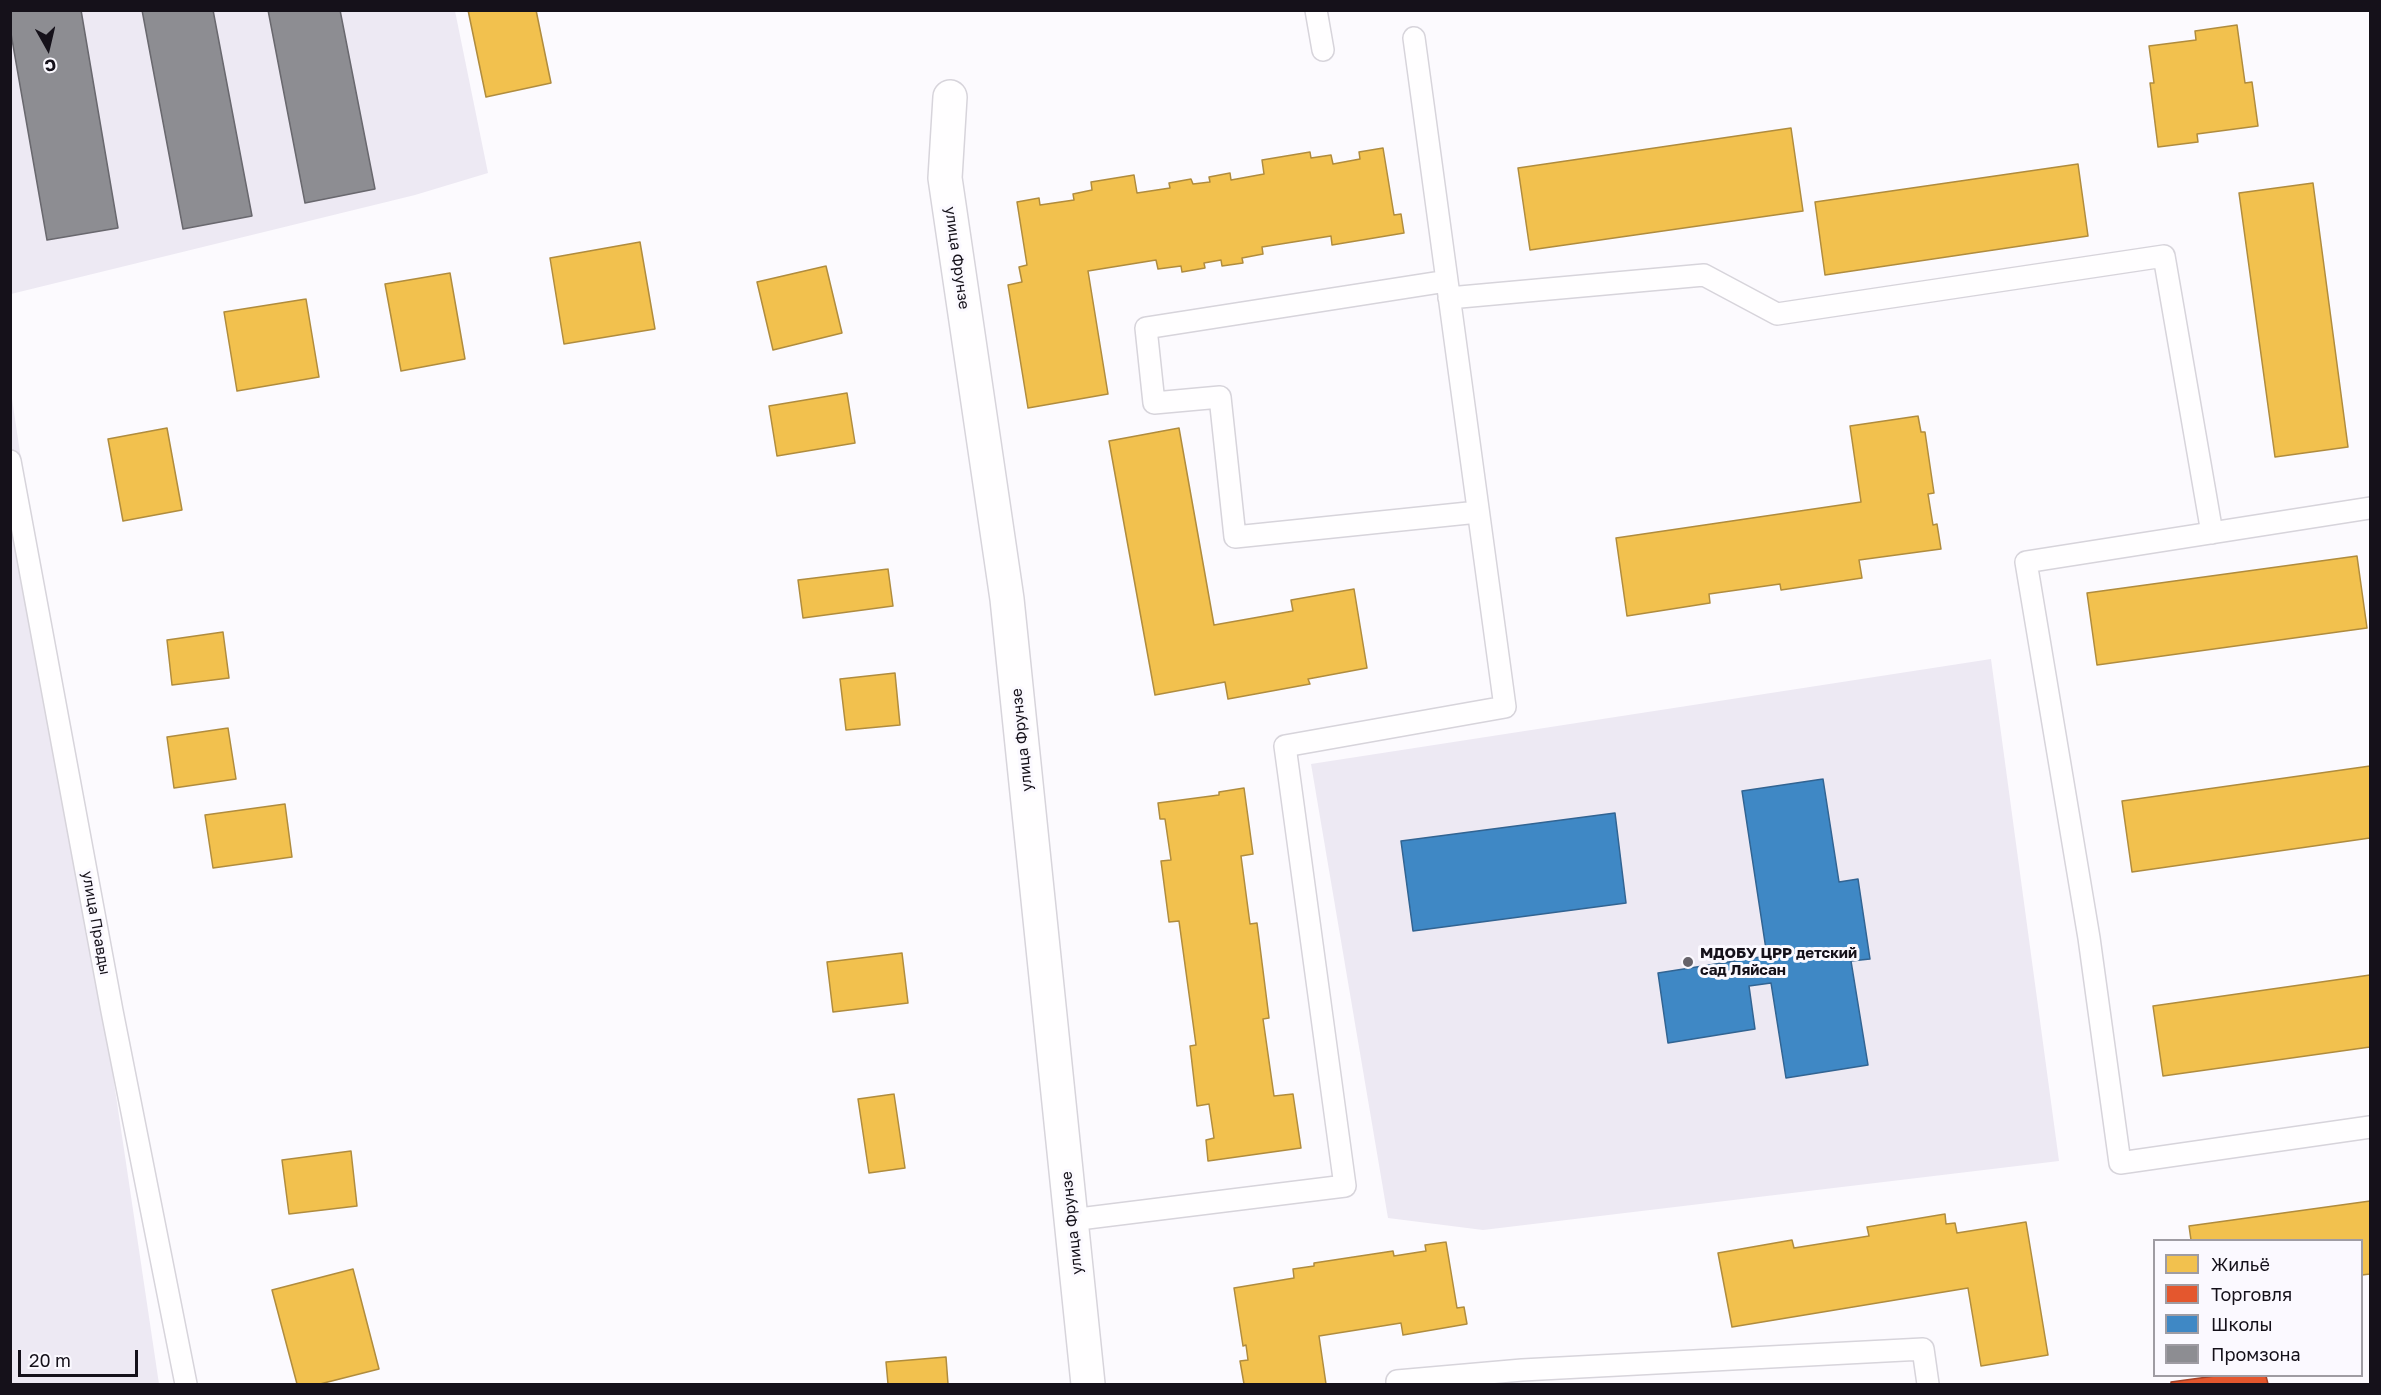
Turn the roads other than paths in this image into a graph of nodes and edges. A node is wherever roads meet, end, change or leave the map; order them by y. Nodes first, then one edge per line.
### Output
1 (1316, 10) edge
2 (1414, 38) dead end
3 (1323, 50) dead end
4 (950, 97) dead end
5 (1448, 290) junction
6 (10, 461) edge
7 (2370, 508) edge
8 (1478, 512) junction
9 (2212, 533) junction
10 (2370, 1127) edge
11 (1071, 1220) junction
12 (186, 1384) edge
13 (1088, 1384) edge
14 (1397, 1384) edge
15 (1928, 1384) edge

1 - 3 lane
2 - 5 lane
4 - 11 street, улица Фрунзе
5 - 8 lane
5 - 8 lane
5 - 9 lane
6 - 12 lane, улица Правды
7 - 9 lane
8 - 11 lane
9 - 10 lane
11 - 13 street, улица Фрунзе
14 - 15 lane

